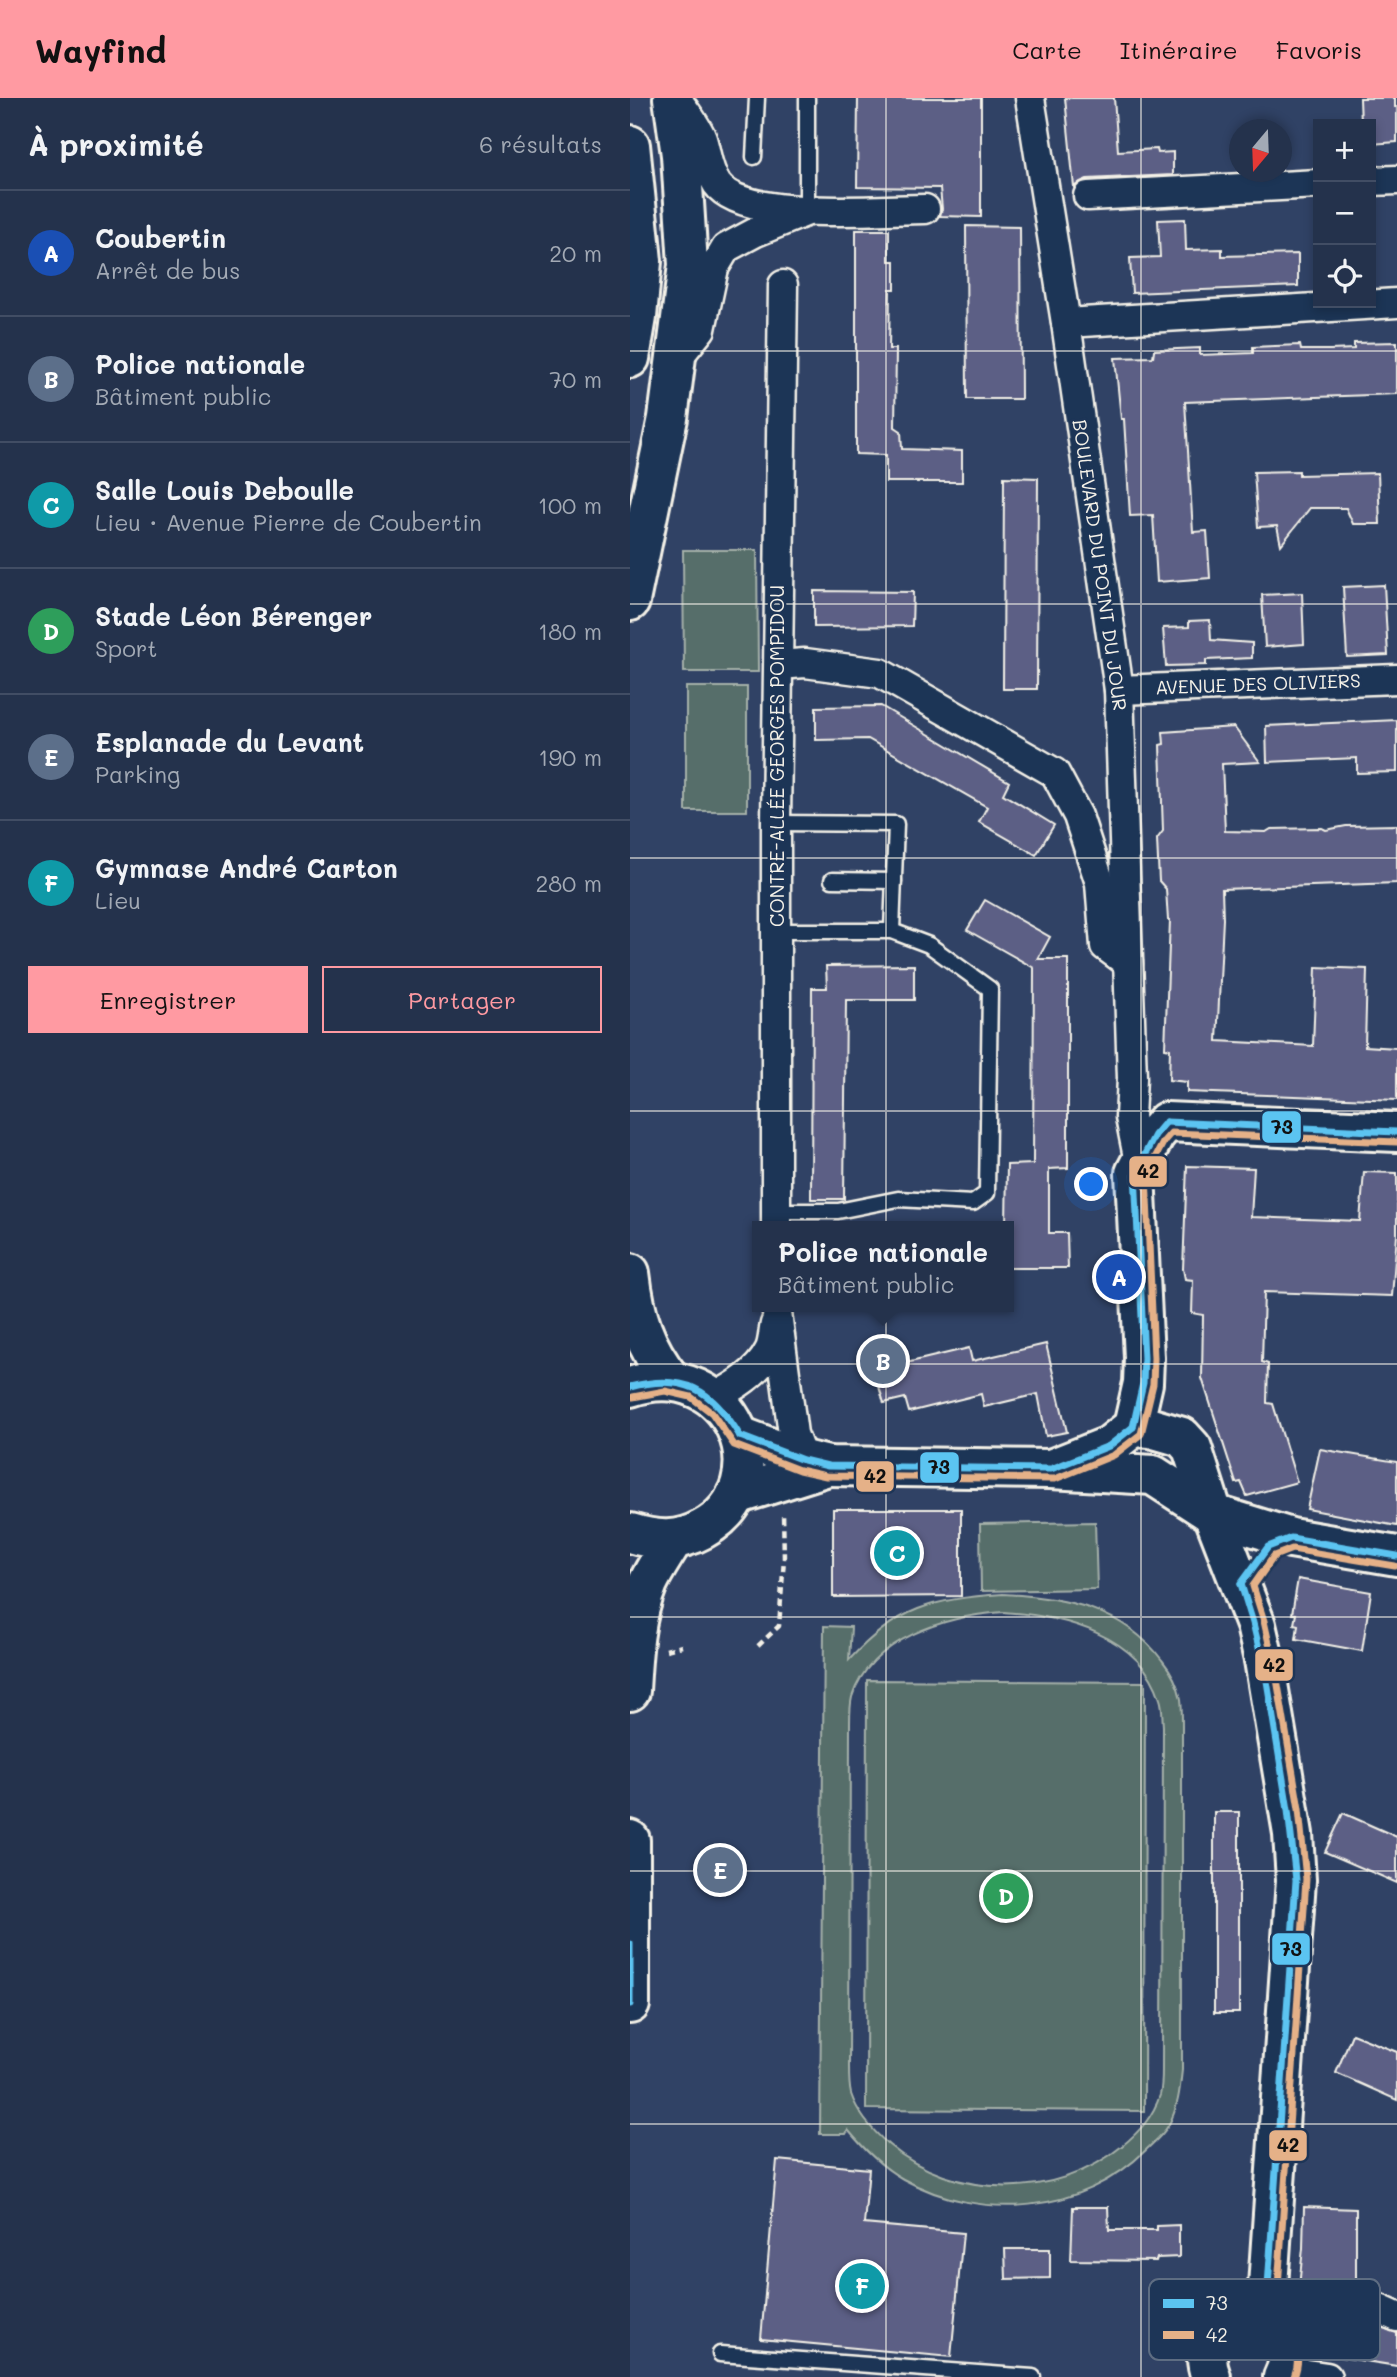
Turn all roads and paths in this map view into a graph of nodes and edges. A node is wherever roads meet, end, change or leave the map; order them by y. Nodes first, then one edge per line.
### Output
1 (675, 98) edge
2 (757, 98) edge
3 (807, 98) edge
4 (1030, 98) edge
5 (630, 145) edge
6 (754, 158) dead end
7 (1397, 180) edge
8 (1376, 181) edge
9 (1313, 184) edge
10 (1088, 196) dead end
11 (925, 209) dead end
12 (807, 211) junction
13 (783, 285) dead end
14 (1397, 303) edge
15 (1066, 323) junction
16 (630, 358) edge
17 (675, 361) junction
18 (630, 601) edge
19 (779, 665) junction
20 (1397, 679) edge
21 (1119, 690) junction
22 (776, 823) junction
23 (832, 880) dead end
24 (894, 881) junction
25 (776, 931) junction
26 (892, 931) junction
27 (1128, 963) junction
28 (1132, 1078) junction
29 (1166, 1122) junction
30 (1397, 1132) edge
31 (1139, 1162) junction
32 (776, 1218) edge
33 (630, 1273) edge
34 (777, 1312) edge
35 (777, 1312) edge
36 (671, 1381) junction
37 (630, 1387) edge
38 (713, 1398) junction
39 (1133, 1427) junction
40 (740, 1436) junction
41 (1188, 1443) junction
42 (816, 1463) junction
43 (1051, 1469) junction
44 (1153, 1475) junction
45 (736, 1495) junction
46 (782, 1500) dead end
47 (1213, 1514) junction
48 (630, 1533) edge
49 (1292, 1538) junction
50 (673, 1540) junction
51 (1397, 1556) edge
52 (1241, 1584) junction
53 (758, 1646) dead end
54 (630, 1691) edge
55 (630, 1840) edge
56 (630, 1945) edge
57 (630, 2004) edge
58 (1268, 2279) edge
59 (720, 2354) dead end
60 (1206, 2360) edge
61 (1284, 2374) edge
62 (1033, 2377) edge
63 (1211, 2377) edge
64 (1326, 2377) edge

1 - 12 street
1 - 17 main road
2 - 6 lane
3 - 12 lane
4 - 15 street, BOULEVARD DU POINT DU JOUR
5 - 16 main road
7 - 8 street
9 - 10 street
11 - 12 street
12 - 17 street
13 - 19 street, CONTRE-ALLÉE GEORGES POMPIDOU
14 - 15 street
15 - 21 street, BOULEVARD DU POINT DU JOUR
17 - 18 main road
19 - 22 street, CONTRE-ALLÉE GEORGES POMPIDOU
19 - 27 street
20 - 21 street, AVENUE DES OLIVIERS
21 - 27 street, BOULEVARD DU POINT DU JOUR
22 - 24 lane
22 - 25 street, CONTRE-ALLÉE GEORGES POMPIDOU
23 - 24 lane
24 - 26 lane
25 - 26 lane
25 - 32 street, CONTRE-ALLÉE GEORGES POMPIDOU
26 - 32 lane
27 - 28 street, BOULEVARD DU POINT DU JOUR
28 - 29 street
28 - 31 street, BOULEVARD DU POINT DU JOUR
29 - 30 main road
29 - 31 main road, BOULEVARD DU POINT DU JOUR
31 - 39 main road, BOULEVARD DU POINT DU JOUR
33 - 36 main road
34 - 38 street
35 - 42 street
36 - 37 main road
36 - 38 main road
38 - 40 main road
39 - 41 main road
39 - 43 main road
39 - 44 main road
40 - 42 main road
40 - 45 main road
41 - 44 main road
41 - 47 main road
42 - 43 main road
42 - 45 main road
43 - 44 main road
44 - 47 main road
45 - 50 main road
46 - 53 path
47 - 49 main road
47 - 52 main road
48 - 50 main road
49 - 51 main road
49 - 52 main road
50 - 54 main road
52 - 58 main road
55 - 56 main road
56 - 57 main road
59 - 62 lane
60 - 63 main road
61 - 64 street

